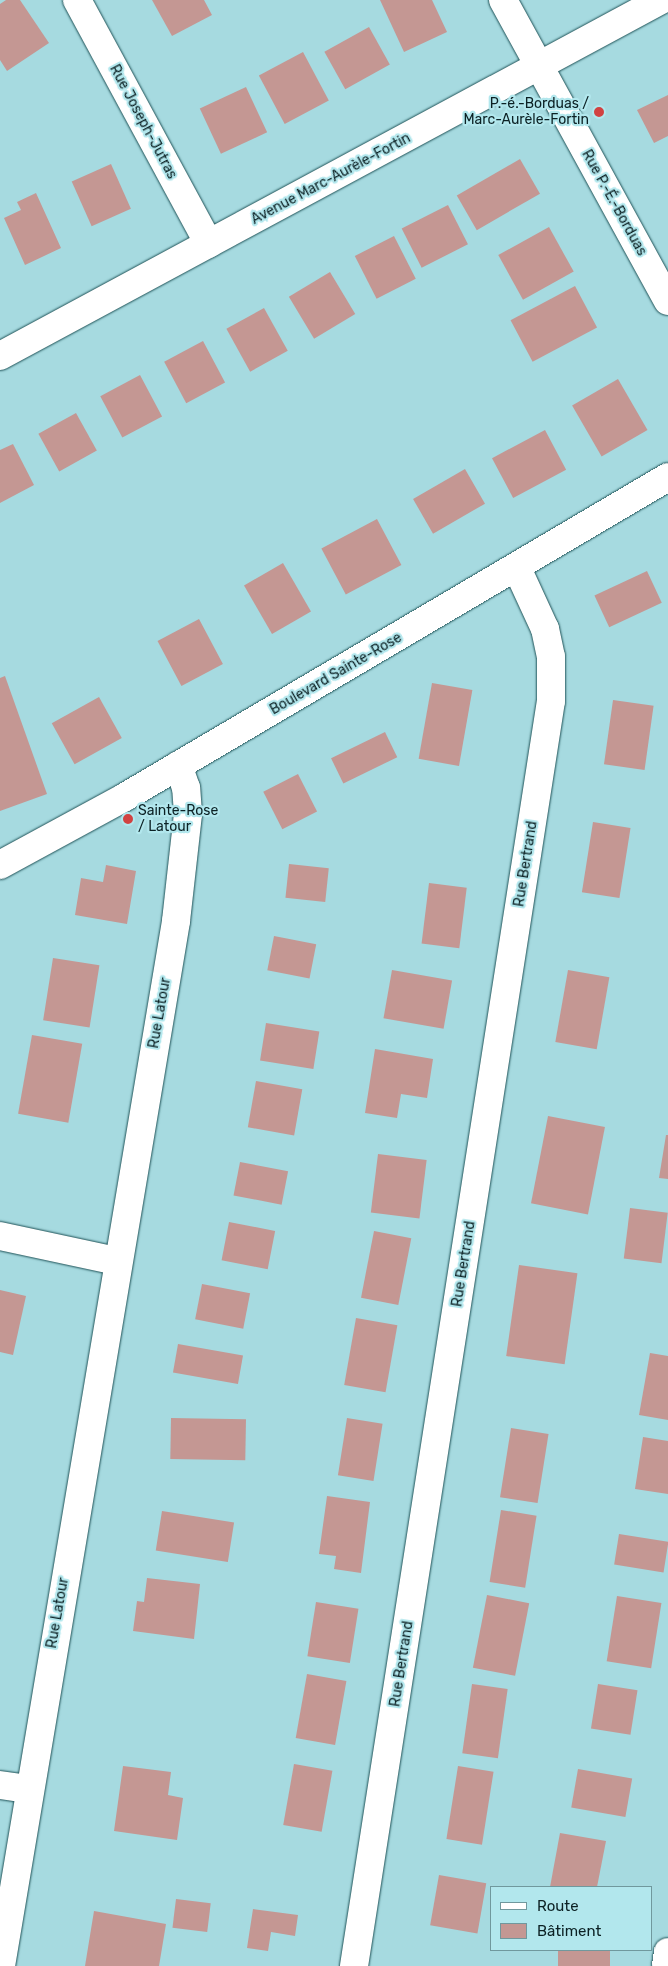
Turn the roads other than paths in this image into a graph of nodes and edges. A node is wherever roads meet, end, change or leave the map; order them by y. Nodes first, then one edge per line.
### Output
1 (77, 0) edge
2 (503, 0) edge
3 (661, 0) edge
4 (539, 66) junction
5 (209, 244) junction
6 (668, 302) edge
7 (0, 356) edge
8 (668, 478) edge
9 (517, 568) junction
10 (178, 765) junction
11 (0, 865) edge
12 (0, 1236) edge
13 (117, 1261) junction
14 (0, 1785) edge
15 (29, 1789) junction
16 (668, 1952) edge
17 (1, 1966) edge
18 (354, 1966) edge
19 (666, 1966) edge

1 - 5 street, Rue Joseph-Jutras
2 - 4 street, Rue P.-É.-Borduas
3 - 4 street, Avenue Marc-Aurèle-Fortin
4 - 5 street, Avenue Marc-Aurèle-Fortin
4 - 6 street, Rue P.-É.-Borduas
5 - 7 street, Avenue Marc-Aurèle-Fortin
8 - 9 street, Boulevard Sainte-Rose
9 - 10 street, Boulevard Sainte-Rose
9 - 18 street, Rue Bertrand
10 - 11 street, Boulevard Sainte-Rose
10 - 13 street, Rue Latour
12 - 13 street
13 - 15 street, Rue Latour
14 - 15 street
15 - 17 street, Rue Latour
16 - 19 street

